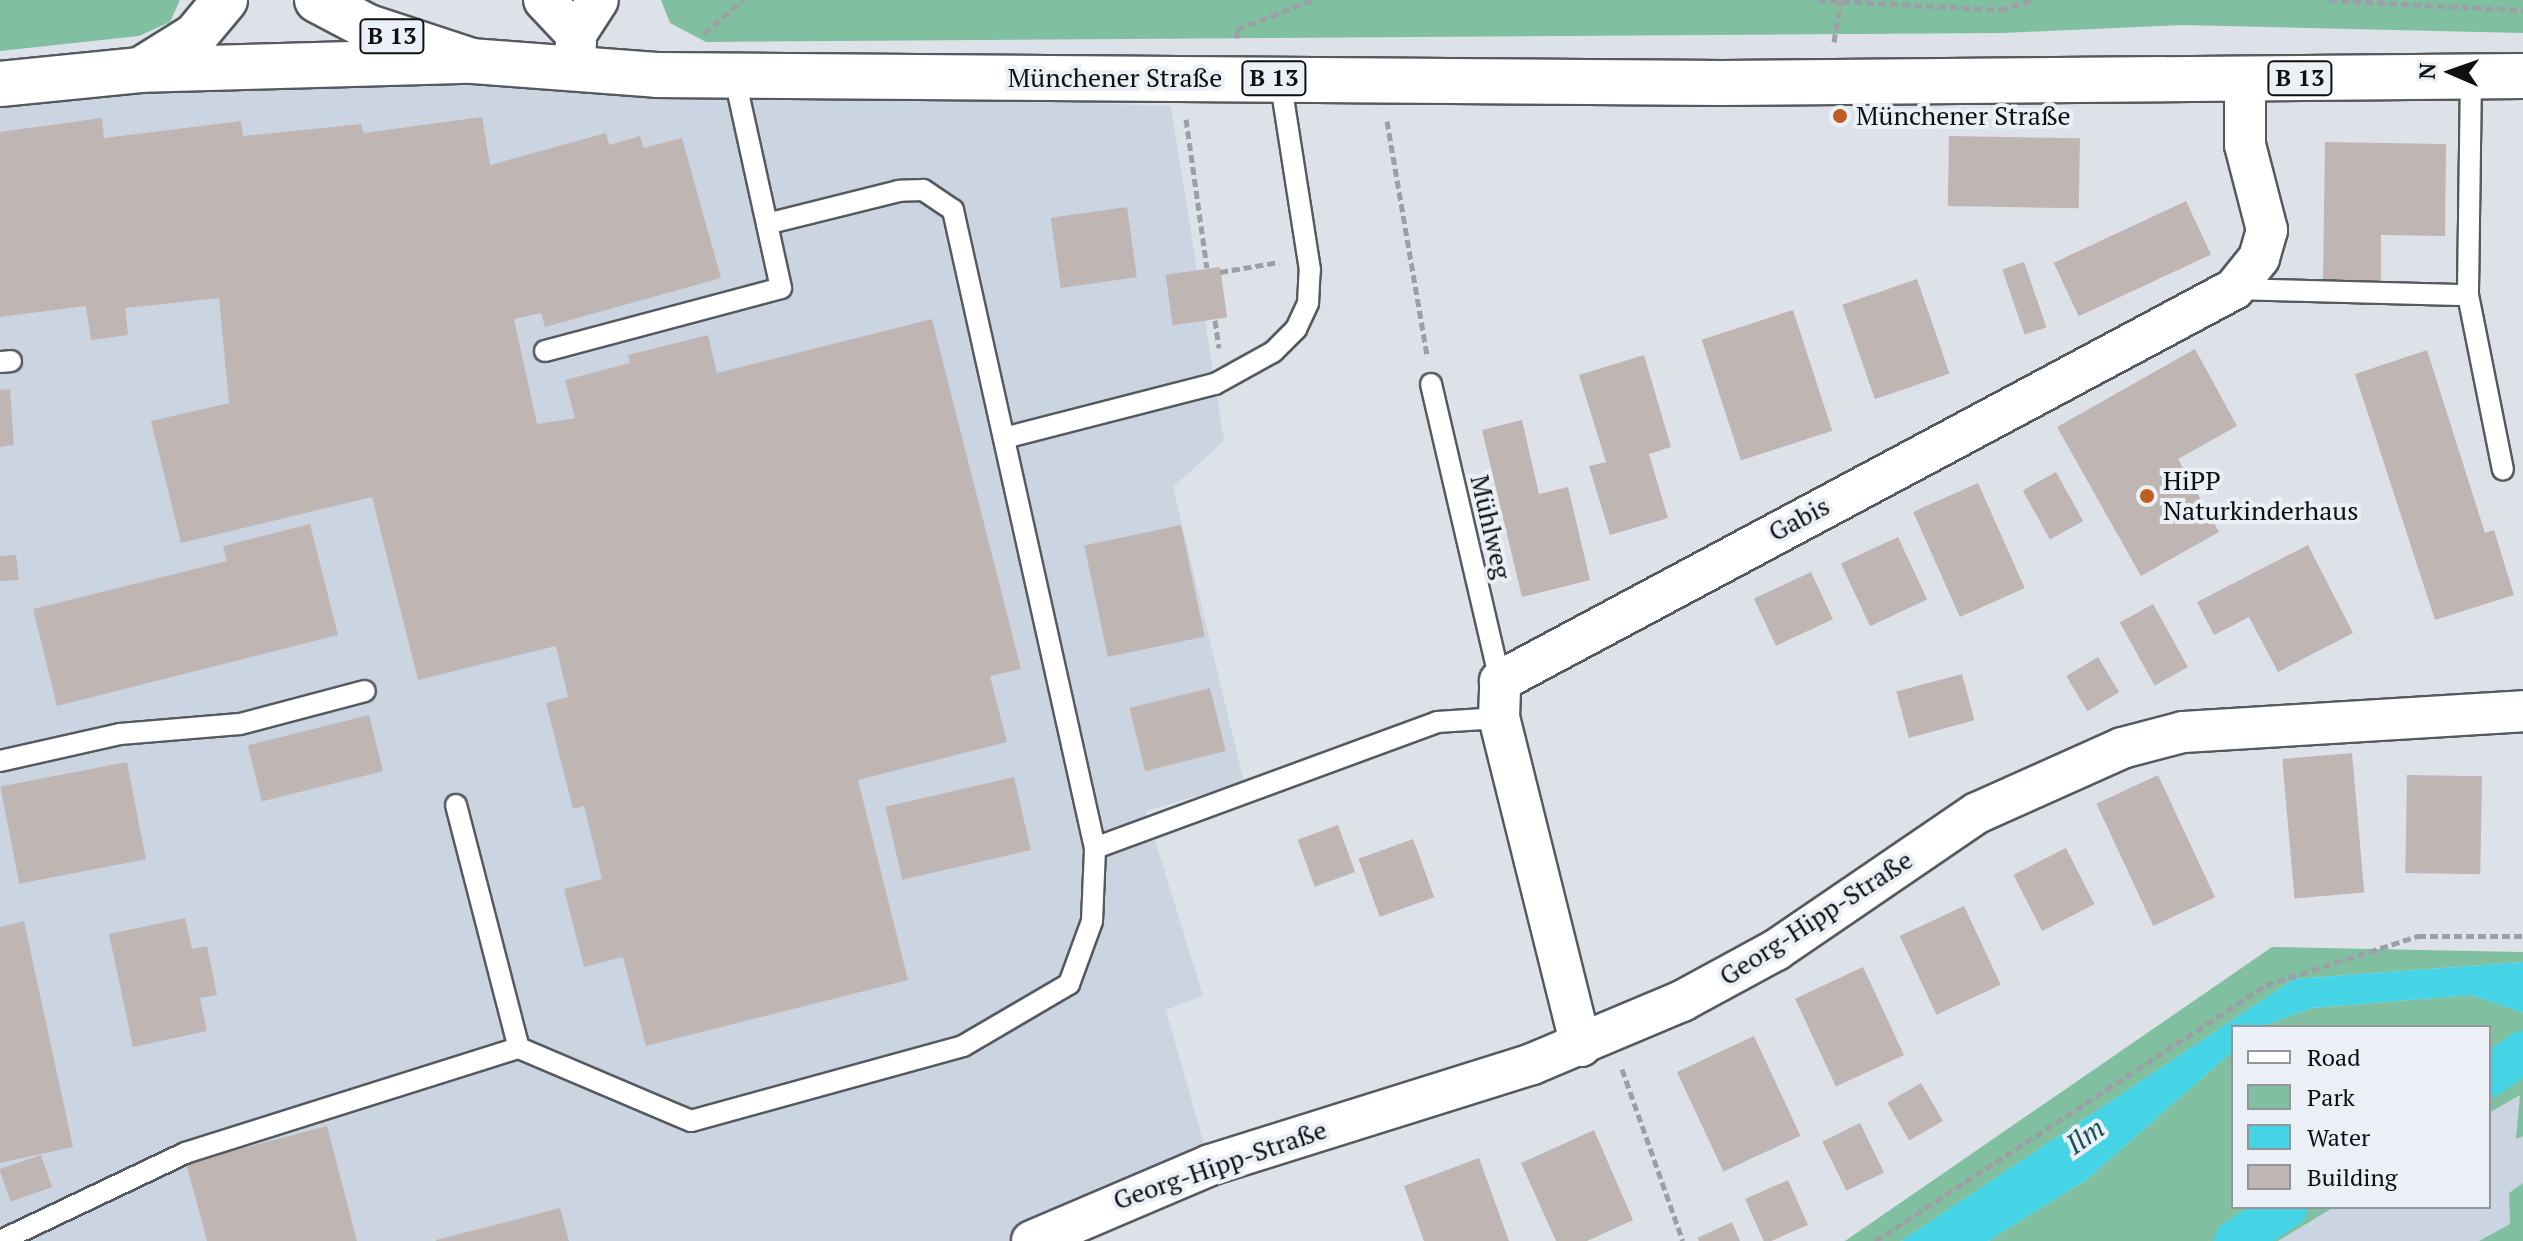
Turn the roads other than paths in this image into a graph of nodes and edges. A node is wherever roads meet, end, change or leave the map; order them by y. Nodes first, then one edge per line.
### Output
1 (225, 0) edge
2 (317, 0) edge
3 (544, 0) edge
4 (598, 0) edge
5 (576, 51) junction
6 (472, 61) junction
7 (140, 70) junction
8 (734, 75) junction
9 (2471, 76) junction
10 (2523, 76) edge
11 (1280, 78) junction
12 (2245, 79) junction
13 (0, 84) edge
14 (767, 224) junction
15 (2234, 289) junction
16 (2468, 295) junction
17 (545, 351) dead end
18 (1431, 384) road end
19 (1008, 437) junction
20 (2503, 470) dead end
21 (365, 691) dead end
22 (1499, 700) junction
23 (2523, 711) edge
24 (0, 761) edge
25 (456, 805) dead end
26 (1095, 848) junction
27 (1595, 1040) junction
28 (519, 1048) junction
29 (0, 1241) edge
30 (1032, 1241) edge

1 - 7 main road, Münchener Straße
2 - 6 main road, B 13
3 - 5 street
4 - 5 street
5 - 6 main road, Münchener Straße / B 13
5 - 8 main road, Münchener Straße / B 13
6 - 7 main road, Münchener Straße
7 - 13 main road, Münchener Straße
8 - 11 main road, Münchener Straße / B 13
8 - 14 lane
9 - 10 main road, Münchener Straße / B 13
9 - 12 main road, Münchener Straße / B 13
9 - 16 lane
11 - 12 main road, Münchener Straße / B 13
11 - 19 lane
12 - 15 street, Gabis
14 - 17 lane
14 - 19 lane
15 - 16 lane
15 - 22 street, Gabis
16 - 20 lane
18 - 22 lane, Mühlweg
19 - 26 lane
21 - 24 lane
22 - 26 lane
22 - 27 street
23 - 27 street, Georg-Hipp-Straße
25 - 28 lane
26 - 28 lane
27 - 30 street, Georg-Hipp-Straße
28 - 29 lane

